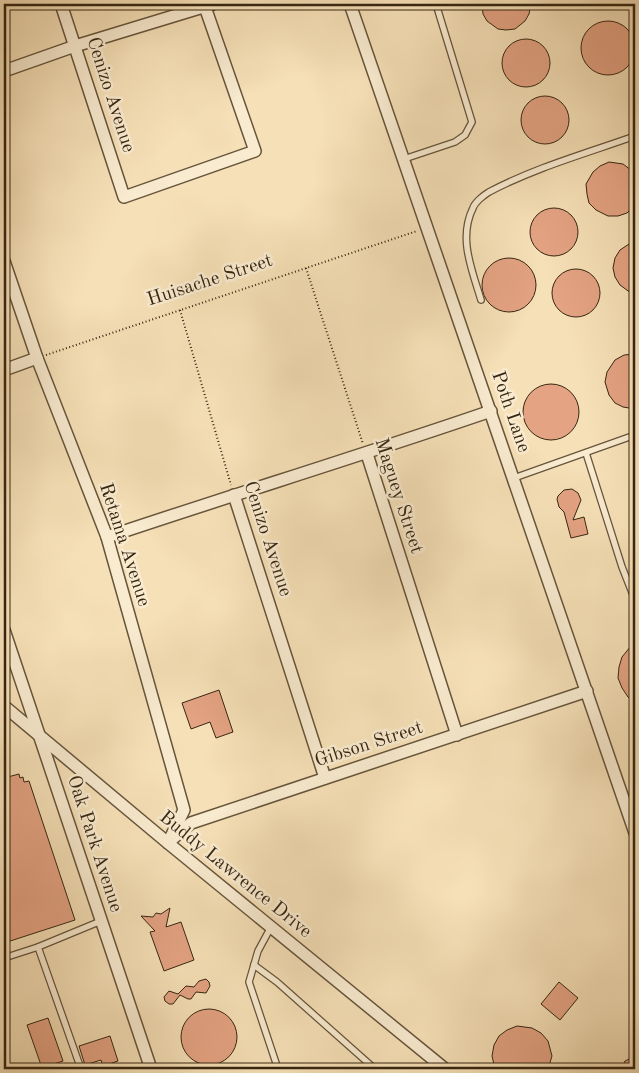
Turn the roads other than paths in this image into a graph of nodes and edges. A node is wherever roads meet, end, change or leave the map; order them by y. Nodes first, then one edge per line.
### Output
1 (61, 4) edge
2 (207, 4) edge
3 (350, 4) edge
4 (436, 4) edge
5 (75, 46) junction
6 (4, 71) edge
7 (635, 136) edge
8 (404, 159) junction
9 (4, 261) edge
10 (481, 300) dead end
11 (37, 358) junction
12 (4, 370) edge
13 (491, 411) junction
14 (635, 435) edge
15 (586, 452) junction
16 (367, 454) junction
17 (514, 478) junction
18 (234, 494) junction
19 (107, 537) junction
20 (635, 600) edge
21 (4, 630) edge
22 (587, 691) junction
23 (4, 706) edge
24 (457, 735) junction
25 (40, 736) junction
26 (325, 778) junction
27 (635, 833) edge
28 (168, 843) junction
29 (101, 921) junction
30 (271, 927) junction
31 (38, 946) junction
32 (4, 958) edge
33 (254, 965) junction
34 (82, 1069) edge
35 (151, 1069) edge
36 (278, 1069) edge
37 (375, 1069) edge
38 (445, 1069) edge

1 - 5 street, Cenizo Avenue
2 - 5 street
2 - 5 street, Cenizo Avenue
3 - 8 street, Poth Lane
4 - 8 lane
5 - 6 street
7 - 10 lane
8 - 13 street, Poth Lane
9 - 11 street, Retama Avenue
11 - 12 street
11 - 19 street, Retama Avenue
13 - 16 street
13 - 17 street, Poth Lane
14 - 15 lane
15 - 17 lane
15 - 20 lane
16 - 18 street
16 - 24 street, Maguey Street
17 - 22 street, Poth Lane
18 - 19 street
18 - 26 street, Cenizo Avenue
19 - 28 street, Retama Avenue
21 - 25 street, Oak Park Avenue
22 - 24 street, Gibson Street
22 - 27 street, Poth Lane
23 - 25 street, Buddy Lawrence Drive
24 - 26 street, Gibson Street
25 - 28 street, Buddy Lawrence Drive
25 - 29 street, Oak Park Avenue
26 - 28 street, Gibson Street
28 - 30 street, Buddy Lawrence Drive
29 - 31 lane
29 - 35 street, Oak Park Avenue
30 - 33 lane
30 - 38 street, Buddy Lawrence Drive
31 - 32 lane
31 - 34 lane
33 - 36 lane
33 - 37 lane

